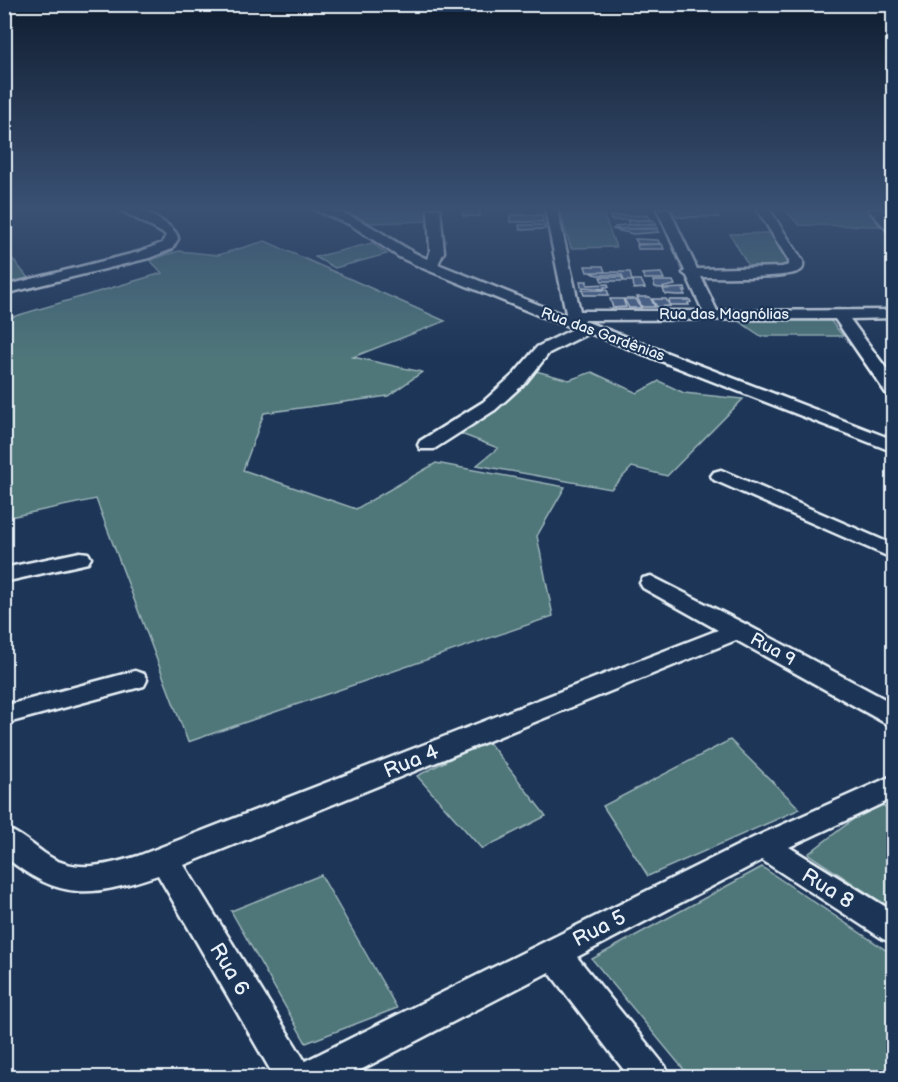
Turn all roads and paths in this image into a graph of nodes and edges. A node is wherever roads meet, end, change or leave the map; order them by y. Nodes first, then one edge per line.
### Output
1 (126, 259) edge
2 (416, 259) edge
3 (433, 259) edge
4 (562, 259) edge
5 (684, 259) edge
6 (795, 259) edge
7 (430, 266) junction
8 (690, 273) junction
9 (4, 290) edge
10 (711, 314) junction
11 (839, 314) junction
12 (894, 314) edge
13 (574, 316) junction
14 (555, 317) junction
15 (588, 327) junction
16 (894, 392) edge
17 (427, 445) dead end
18 (894, 447) edge
19 (721, 477) dead end
20 (894, 553) edge
21 (80, 558) dead end
22 (4, 575) edge
23 (651, 582) dead end
24 (739, 630) junction
25 (135, 680) dead end
26 (4, 716) edge
27 (894, 716) edge
28 (894, 786) edge
29 (4, 840) edge
30 (763, 846) junction
31 (165, 860) junction
32 (894, 929) edge
33 (553, 952) junction
34 (295, 1077) edge
35 (308, 1077) edge
36 (652, 1077) edge

1 - 9 street
2 - 7 street, Rua das Gardênias
3 - 7 street
4 - 13 street
5 - 8 street
6 - 8 street
7 - 14 street, Rua das Gardênias
8 - 10 street
10 - 11 street, Rua das Magnólias
10 - 13 street, Rua das Magnólias
11 - 12 street, Rua das Magnólias
11 - 16 street
13 - 14 street, Rua das Magnólias
14 - 15 street, Rua das Gardênias
15 - 17 street
15 - 18 street, Rua das Gardênias
19 - 20 street
21 - 22 street
23 - 24 street, Rua 9
24 - 27 street, Rua 9
24 - 31 street, Rua 4
25 - 26 street
28 - 30 street, Rua 5
29 - 31 street, Rua 4
30 - 32 street, Rua 8
30 - 33 street, Rua 5
31 - 34 street, Rua 6
33 - 35 street, Rua 5
33 - 36 street

